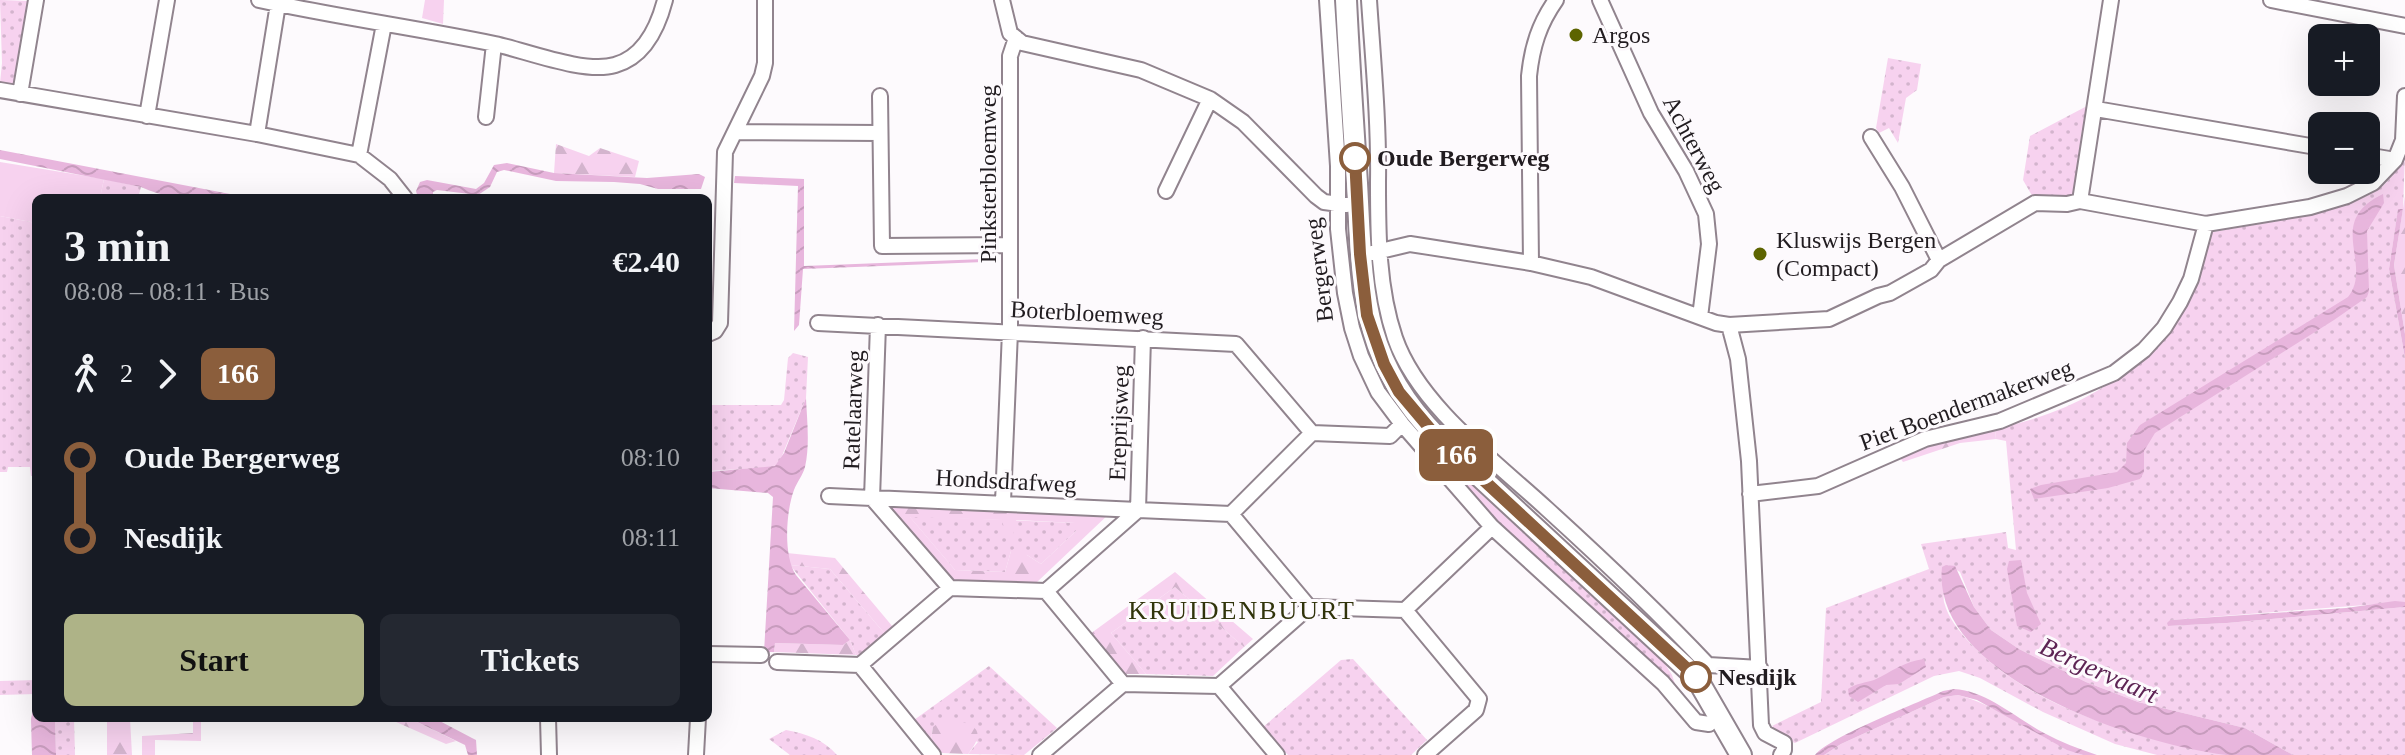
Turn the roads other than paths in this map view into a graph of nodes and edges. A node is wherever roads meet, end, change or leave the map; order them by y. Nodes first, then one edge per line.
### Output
1 (36, 0) edge
2 (167, 0) edge
3 (259, 0) edge
4 (665, 0) edge
5 (765, 0) edge
6 (1002, 0) edge
7 (1327, 0) edge
8 (1346, 0) edge
9 (1369, 0) edge
10 (1556, 0) edge
11 (1600, 0) edge
12 (2111, 0) edge
13 (2271, 0) edge
14 (278, 4) junction
15 (384, 24) junction
16 (2405, 26) edge
17 (1016, 38) junction
18 (494, 44) junction
19 (1350, 85) junction
20 (0, 90) edge
21 (20, 94) junction
22 (880, 96) dead end
23 (2405, 96) edge
24 (1210, 99) junction
25 (1374, 99) junction
26 (2096, 109) junction
27 (147, 116) junction
28 (486, 117) dead end
29 (736, 132) junction
30 (880, 133) junction
31 (257, 134) junction
32 (1871, 137) dead end
33 (2308, 146) edge
34 (359, 155) junction
35 (2380, 157) edge
36 (2395, 160) junction
37 (1378, 167) junction
38 (1166, 191) dead end
39 (402, 194) edge
40 (1350, 200) junction
41 (2080, 201) junction
42 (2206, 224) junction
43 (1009, 245) junction
44 (1381, 252) junction
45 (1360, 254) junction
46 (1939, 260) junction
47 (1531, 263) junction
48 (1700, 317) junction
49 (818, 323) dead end
50 (878, 325) junction
51 (1729, 325) junction
52 (1010, 331) junction
53 (712, 332) edge
54 (1143, 338) junction
55 (1402, 424) junction
56 (1312, 433) junction
57 (1750, 494) junction
58 (829, 496) dead end
59 (872, 498) junction
60 (1003, 502) junction
61 (1138, 510) junction
62 (1231, 514) junction
63 (1492, 527) junction
64 (950, 588) junction
65 (1046, 591) junction
66 (1309, 607) junction
67 (1405, 610) junction
68 (1665, 650) junction
69 (712, 654) edge
70 (761, 655) dead end
71 (777, 662) dead end
72 (860, 665) junction
73 (1760, 668) junction
74 (1123, 684) junction
75 (1219, 686) junction
76 (548, 722) edge
77 (698, 722) edge
78 (1709, 724) junction
79 (549, 755) edge
80 (696, 755) edge
81 (933, 755) edge
82 (1040, 755) edge
83 (1277, 755) edge
84 (1425, 755) edge
85 (1727, 755) edge
86 (1741, 755) edge
87 (1781, 755) edge

1 - 21 street
2 - 27 street
3 - 14 street
4 - 18 street
5 - 29 street
6 - 17 street
7 - 40 street, Bergerweg
8 - 19 main road, Bergerweg
9 - 25 street
10 - 47 street
11 - 48 street, Achterweg
12 - 26 street
13 - 16 street
14 - 15 street
14 - 31 street
15 - 18 street
15 - 34 street
17 - 24 street
17 - 43 street, Pinksterbloemweg
18 - 28 street
19 - 25 street
19 - 40 main road, Bergerweg
20 - 21 street
21 - 27 street
22 - 30 street
23 - 36 street
24 - 38 street
24 - 40 street
25 - 37 street
26 - 33 street
26 - 41 street
27 - 31 street
29 - 30 street
29 - 53 street
30 - 43 street
31 - 34 street
32 - 46 street
34 - 39 street
35 - 36 street
36 - 42 street
37 - 40 street
37 - 44 street
40 - 45 main road, Bergerweg
40 - 55 street, Bergerweg
41 - 42 street
41 - 46 street
42 - 57 street, Piet Boendermakerweg
43 - 52 street, Pinksterbloemweg
44 - 45 street
44 - 47 street
44 - 73 street
45 - 68 main road, Bergerweg
46 - 51 street
47 - 48 street
48 - 51 street
49 - 50 street, Boterbloemweg
50 - 52 street, Boterbloemweg
50 - 59 street, Ratelaarweg
51 - 57 street
52 - 54 street, Boterbloemweg
52 - 60 street, Pinksterbloemweg
54 - 56 street, Boterbloemweg
54 - 61 street, Ereprijsweg
55 - 56 street
55 - 63 street, Bergerweg
56 - 62 street
57 - 73 street
58 - 59 street, Hondsdrafweg
59 - 60 street, Hondsdrafweg
59 - 64 street
60 - 61 street, Hondsdrafweg
61 - 62 street
61 - 65 street
62 - 66 street
63 - 67 street
63 - 78 street, Bergerweg
64 - 65 street
64 - 72 street
65 - 74 street
66 - 67 street
66 - 75 street
67 - 84 street
68 - 78 main road, Bergerweg
68 - 86 main road, Bergerweg
69 - 70 street
71 - 72 street
72 - 81 street
73 - 87 street
74 - 75 street
74 - 82 street
75 - 83 street
76 - 79 street
77 - 80 street
78 - 85 main road, Bergerweg

